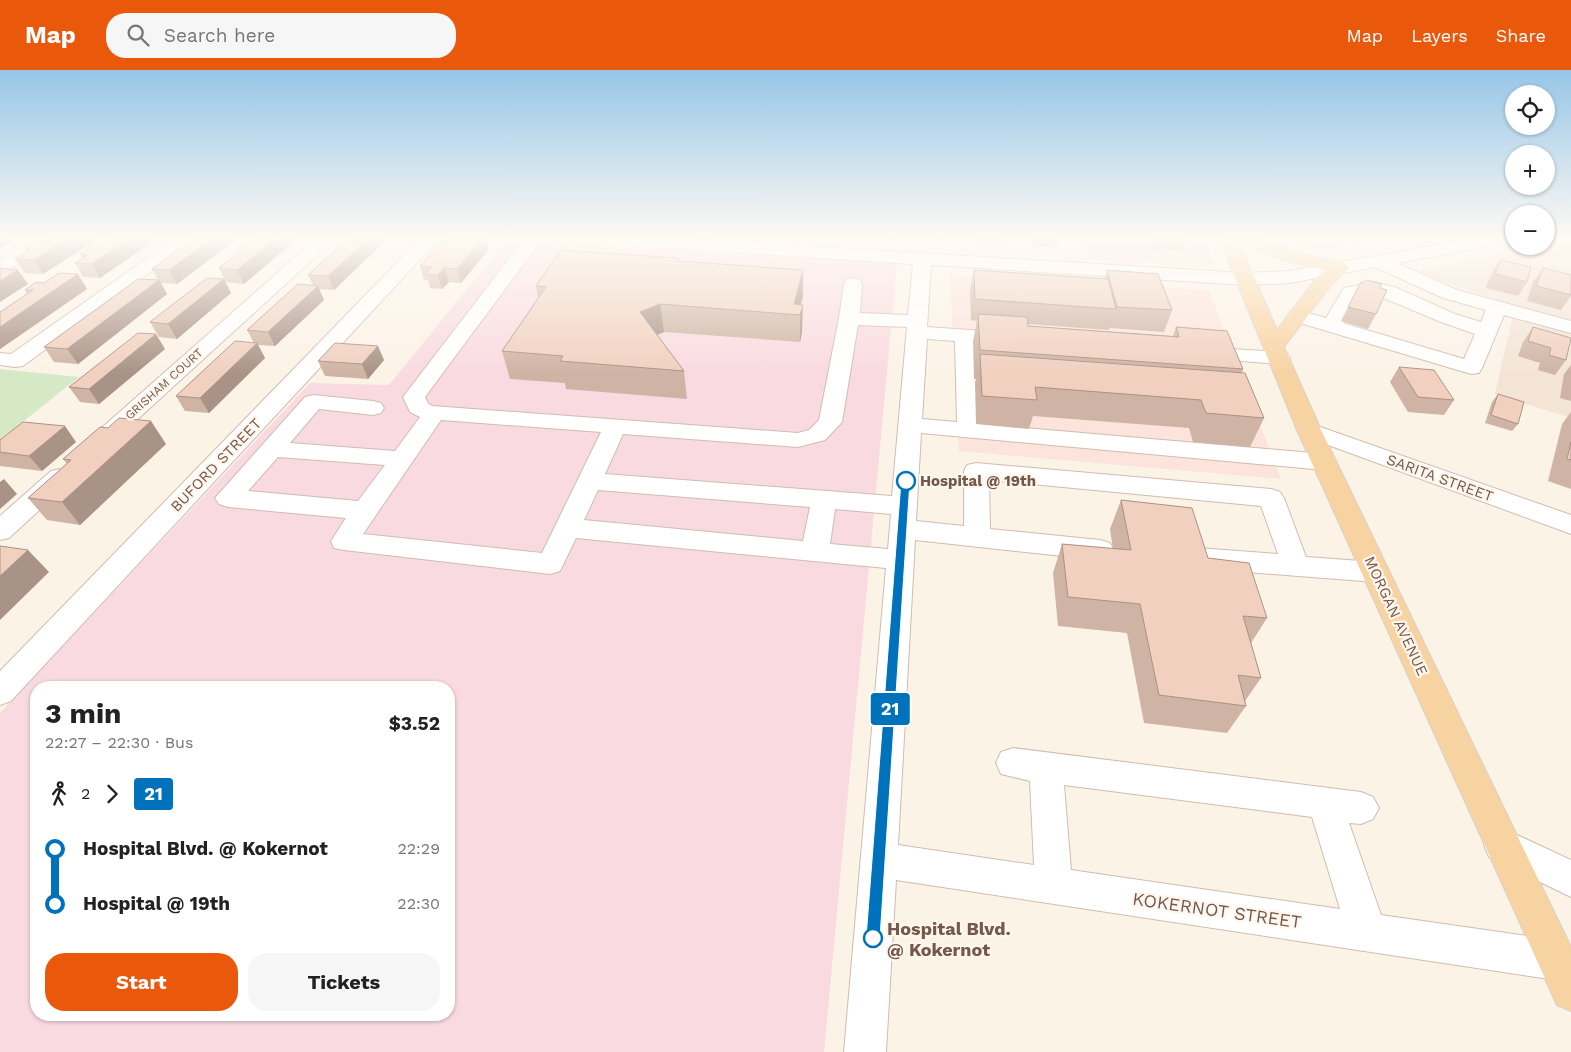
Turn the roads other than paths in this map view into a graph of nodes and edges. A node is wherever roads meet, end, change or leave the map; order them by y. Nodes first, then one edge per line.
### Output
1 (123, 284) edge
2 (276, 284) edge
3 (387, 284) edge
4 (499, 284) edge
5 (853, 284) dead end
6 (920, 284) edge
7 (1247, 284) edge
8 (1322, 284) edge
9 (1427, 284) edge
10 (1497, 307) junction
11 (1298, 316) junction
12 (848, 318) junction
13 (1331, 326) junction
14 (917, 327) junction
15 (1571, 327) edge
16 (1487, 331) junction
17 (965, 336) junction
18 (1035, 341) edge
19 (1183, 352) edge
20 (1276, 353) junction
21 (0, 359) edge
22 (373, 408) dead end
23 (435, 412) junction
24 (910, 425) junction
25 (615, 427) junction
26 (1309, 430) junction
27 (969, 431) junction
28 (272, 449) junction
29 (402, 458) junction
30 (1324, 462) junction
31 (590, 481) junction
32 (824, 499) junction
33 (366, 511) junction
34 (903, 518) junction
35 (1571, 525) edge
36 (568, 528) junction
37 (0, 531) edge
38 (977, 537) junction
39 (1114, 551) edge
40 (815, 552) junction
41 (1184, 557) edge
42 (900, 560) junction
43 (1296, 566) junction
44 (1375, 572) junction
45 (0, 692) edge
46 (1326, 803) junction
47 (1361, 808) dead end
48 (1502, 845) junction
49 (878, 860) junction
50 (1571, 879) edge
51 (1054, 886) junction
52 (1367, 932) junction
53 (1564, 975) edge
54 (866, 1052) edge

1 - 21 street
2 - 37 street, GRISHAM COURT
3 - 45 street, BUFORD STREET
4 - 23 street
5 - 12 street
6 - 14 street
7 - 20 main road, MORGAN AVENUE
8 - 11 main road
9 - 10 street
10 - 15 street
10 - 16 street
11 - 13 street
11 - 20 main road
12 - 14 street
12 - 25 street
13 - 16 street
13 - 16 street
14 - 17 street
14 - 24 street
17 - 18 street
17 - 27 street
19 - 20 street
20 - 26 main road, MORGAN AVENUE
22 - 28 street
23 - 25 street
23 - 29 street
24 - 27 street
24 - 34 street
25 - 31 street
26 - 30 main road, MORGAN AVENUE
26 - 35 street, SARITA STREET
27 - 30 street
28 - 29 street
28 - 33 street
29 - 33 street
30 - 44 main road, MORGAN AVENUE
31 - 32 street
31 - 36 street
32 - 34 street
32 - 40 street
33 - 36 street
34 - 38 street
34 - 42 street
36 - 40 street
38 - 39 street
38 - 43 street
40 - 42 street
41 - 43 street
42 - 49 street
43 - 44 street
44 - 48 main road, MORGAN AVENUE
46 - 47 street
46 - 51 street
46 - 52 street
48 - 50 street
48 - 53 main road, MORGAN AVENUE
49 - 51 street, KOKERNOT STREET
49 - 54 street
51 - 52 street, KOKERNOT STREET
52 - 53 street, KOKERNOT STREET

